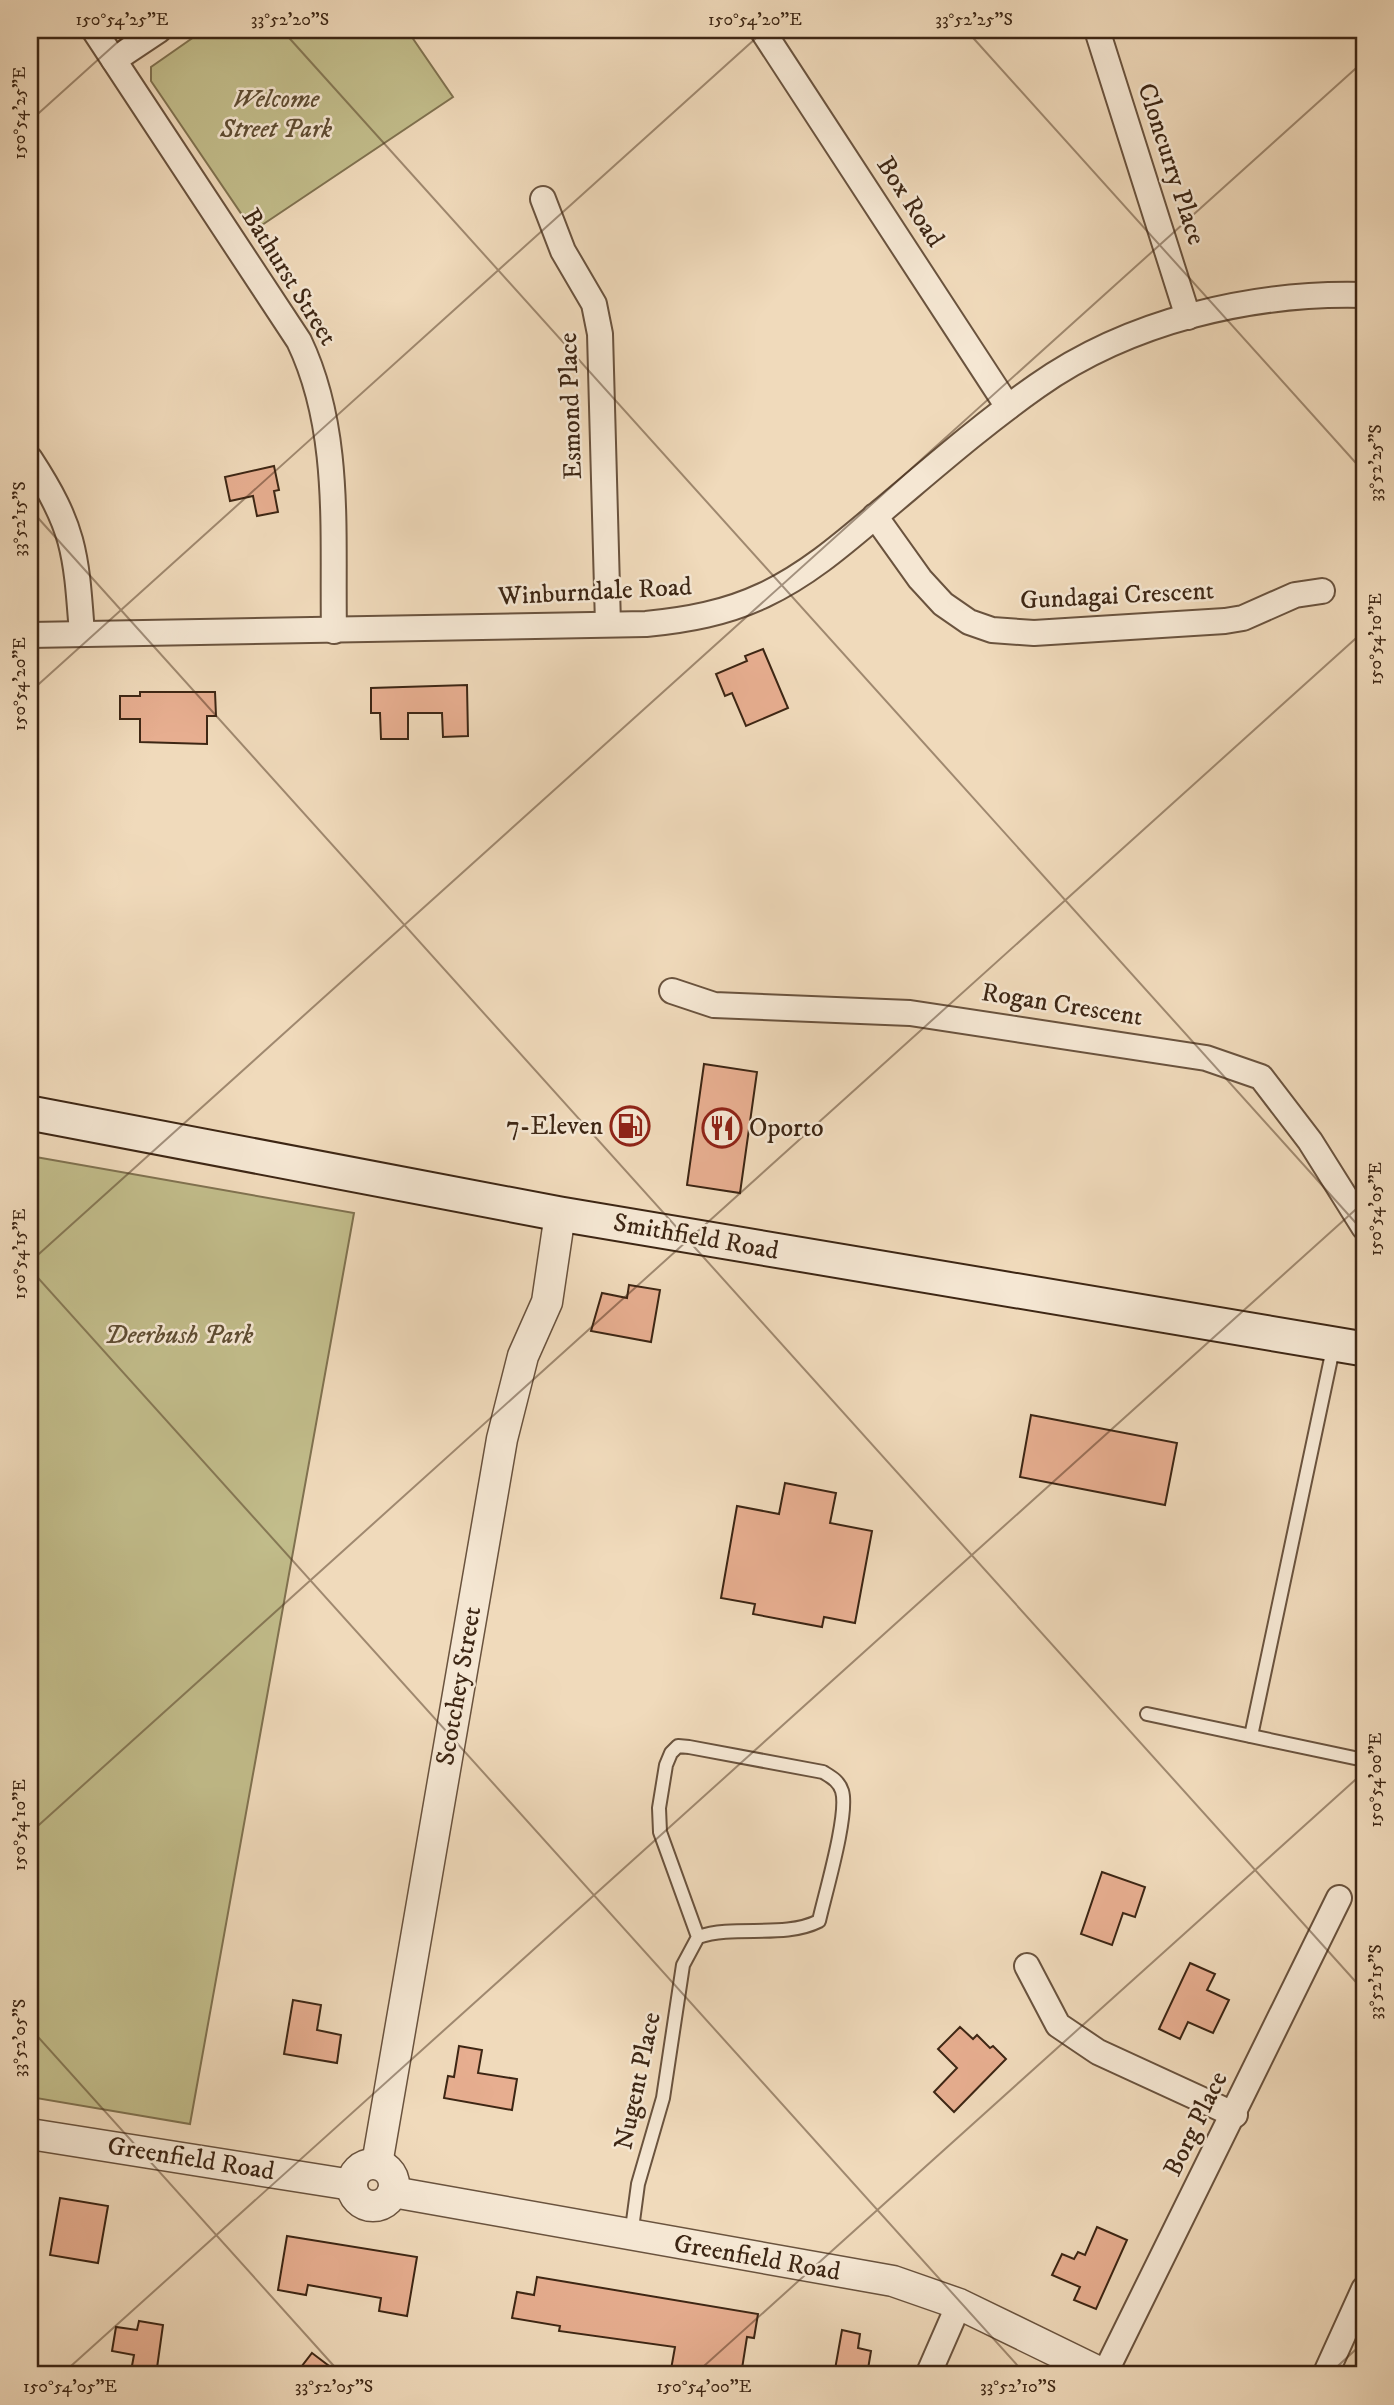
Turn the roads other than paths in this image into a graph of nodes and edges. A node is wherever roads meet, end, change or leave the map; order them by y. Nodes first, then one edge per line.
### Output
1 (94, 30) edge
2 (159, 30) edge
3 (762, 30) edge
4 (1097, 30) edge
5 (114, 60) junction
6 (543, 199) dead end
7 (1364, 295) edge
8 (1188, 317) junction
9 (1008, 407) junction
10 (30, 458) edge
11 (875, 516) junction
12 (1322, 592) dead end
13 (608, 624) junction
14 (334, 631) junction
15 (82, 634) junction
16 (30, 635) edge
17 (672, 991) dead end
18 (30, 1113) edge
19 (560, 1214) junction
20 (1364, 1227) edge
21 (1349, 1346) edge
22 (1147, 1714) dead end
23 (1251, 1736) junction
24 (1364, 1760) edge
25 (1339, 1899) dead end
26 (698, 1937) junction
27 (1027, 1966) dead end
28 (1235, 2115) junction
29 (30, 2134) edge
30 (377, 2164) junction
31 (352, 2185) junction
32 (393, 2192) junction
33 (631, 2236) junction
34 (1364, 2289) edge
35 (959, 2304) junction
36 (1364, 2364) edge
37 (928, 2375) edge
38 (1104, 2375) edge
39 (1325, 2375) edge
40 (1359, 2375) edge

1 - 5 street, Bathurst Street
2 - 5 street
3 - 9 street, Box Road
4 - 8 street, Cloncurry Place
5 - 14 street, Bathurst Street
6 - 13 street, Esmond Place
7 - 8 street, Winburndale Road
8 - 9 street, Winburndale Road
9 - 11 street, Winburndale Road
10 - 15 street
11 - 12 street, Gundagai Crescent
11 - 13 street, Winburndale Road
13 - 14 street, Winburndale Road
14 - 15 street, Winburndale Road
15 - 16 street, Winburndale Road
17 - 20 street, Rogan Crescent
18 - 19 main road, Smithfield Road
19 - 21 main road, Smithfield Road
19 - 30 street, Scotchey Street
21 - 23 lane
22 - 23 lane
23 - 24 lane
25 - 28 street, Borg Place
26 - 26 lane
26 - 33 lane, Nugent Place
27 - 28 street
28 - 38 street, Borg Place
29 - 31 street, Greenfield Road
30 - 31 street
30 - 32 street
31 - 32 street
32 - 33 street, Greenfield Road
33 - 35 street, Greenfield Road
34 - 39 street
35 - 37 street
35 - 38 street, Greenfield Road
36 - 40 lane

